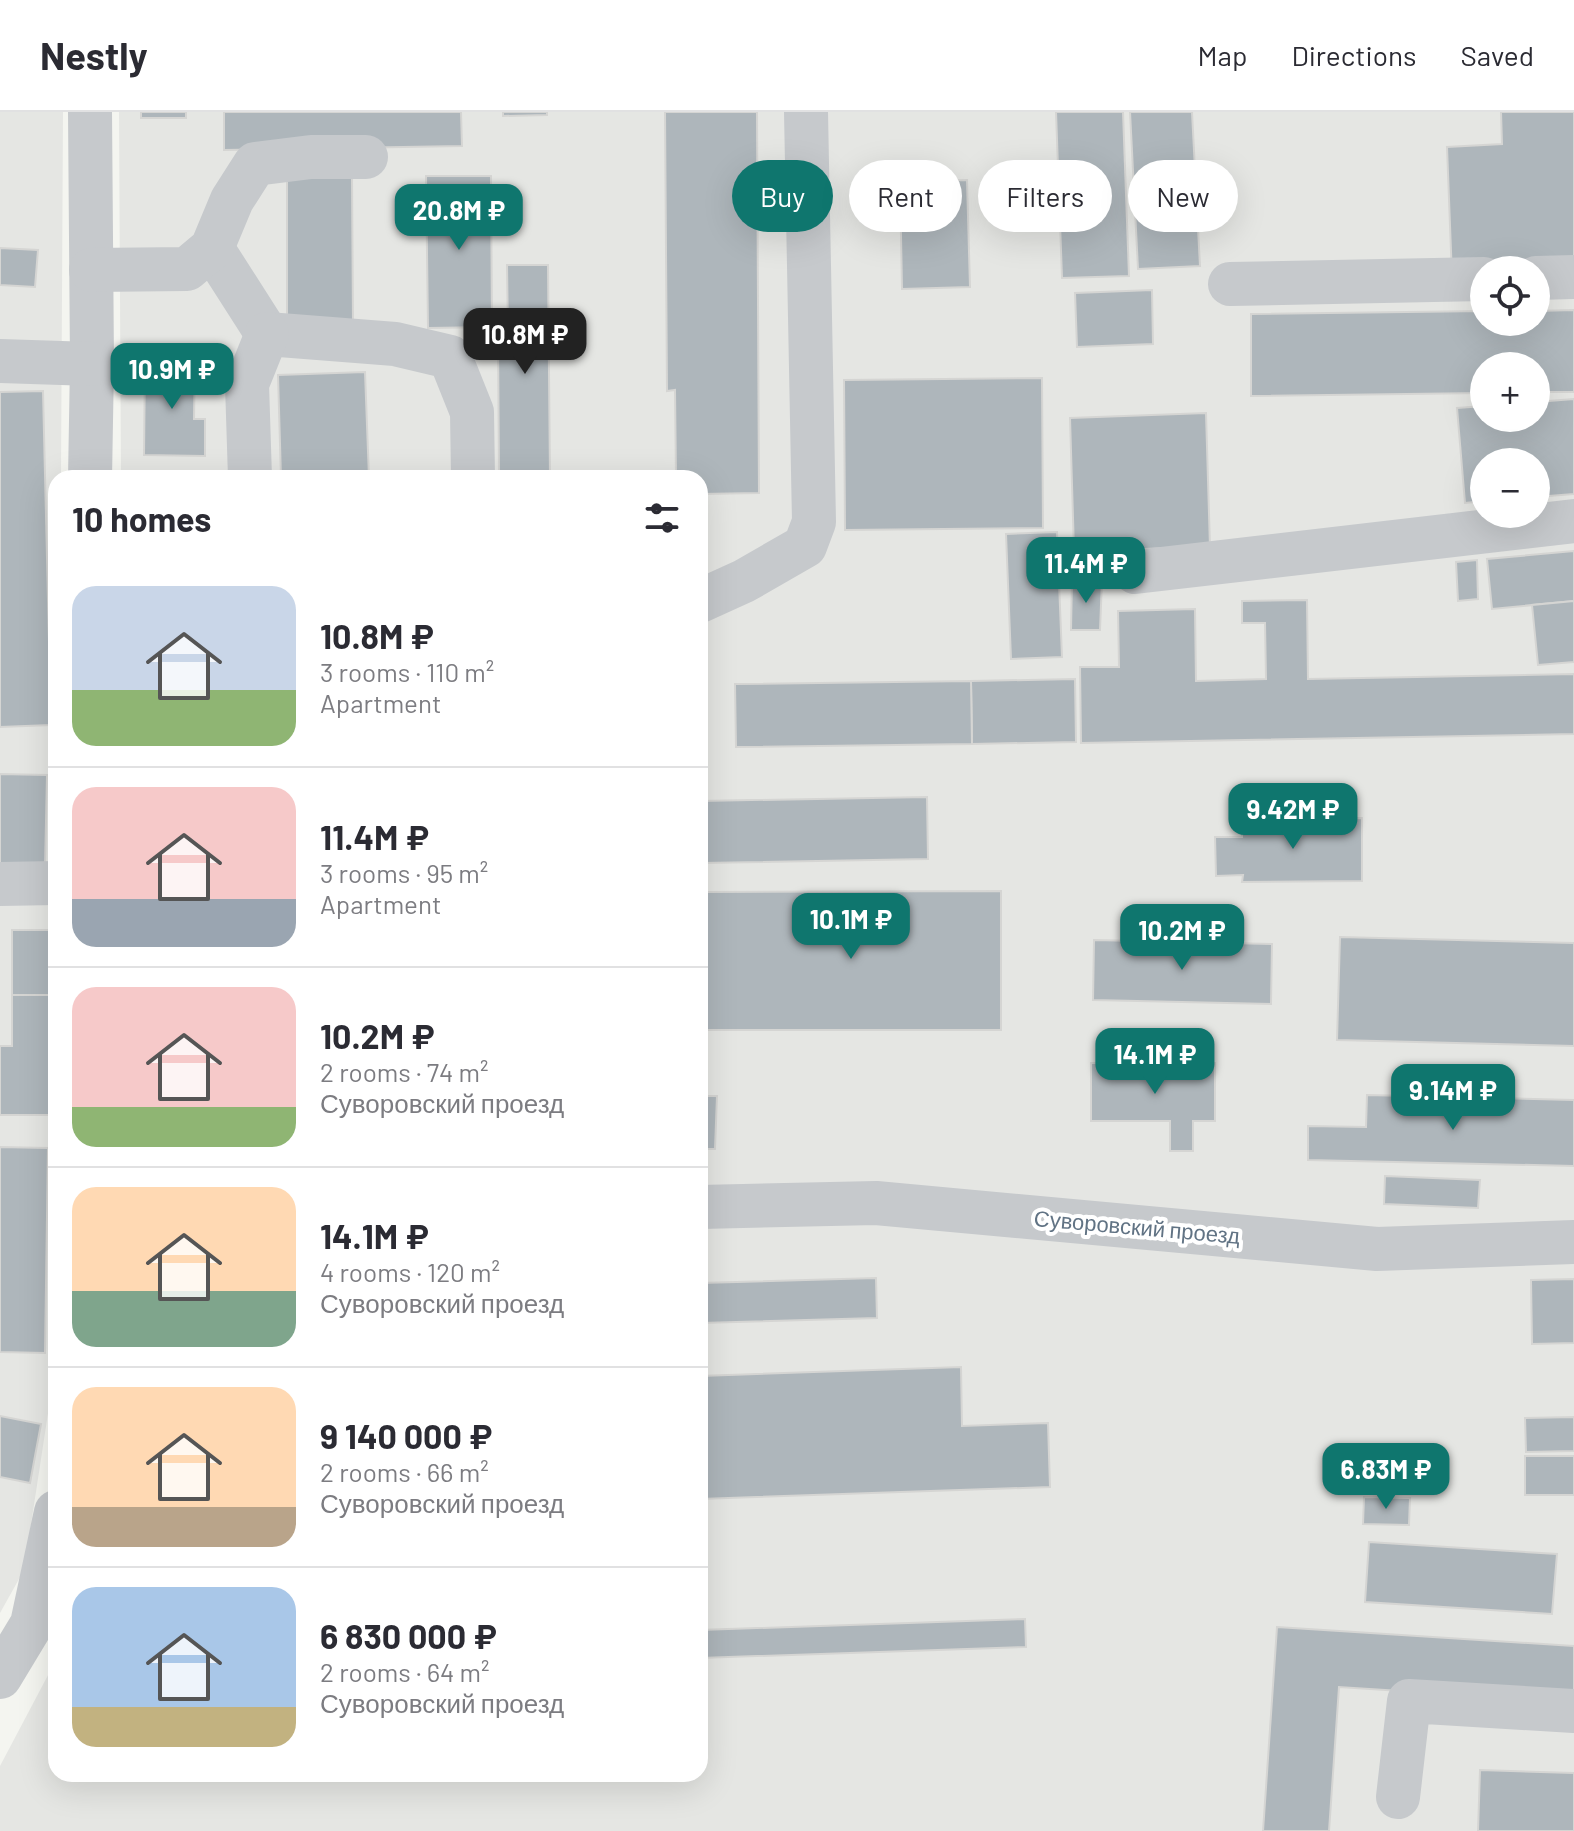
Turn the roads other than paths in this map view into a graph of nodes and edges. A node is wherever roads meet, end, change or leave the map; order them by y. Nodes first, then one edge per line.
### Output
1 (90, 112) edge
2 (806, 112) edge
3 (366, 157) dead end
4 (212, 248) junction
5 (91, 270) junction
6 (1574, 277) edge
7 (1550, 278) edge
8 (1470, 279) edge
9 (1230, 284) dead end
10 (267, 334) junction
11 (0, 361) edge
12 (92, 364) junction
13 (90, 470) edge
14 (250, 470) edge
15 (473, 470) edge
16 (1574, 521) edge
17 (1135, 572) dead end
18 (708, 597) edge
19 (48, 883) edge
20 (0, 884) edge
21 (708, 1207) edge
22 (1574, 1242) edge
23 (48, 1549) edge
24 (0, 1677) edge
25 (1574, 1711) edge
26 (1398, 1797) dead end

1 - 5 street
2 - 18 street
3 - 4 street
4 - 5 street
4 - 10 street
5 - 12 street
6 - 7 street
8 - 9 street
10 - 14 street
10 - 15 street
11 - 12 street
12 - 13 street
16 - 17 street
19 - 20 street
21 - 22 street, Суворовский проезд
23 - 24 street
25 - 26 street

